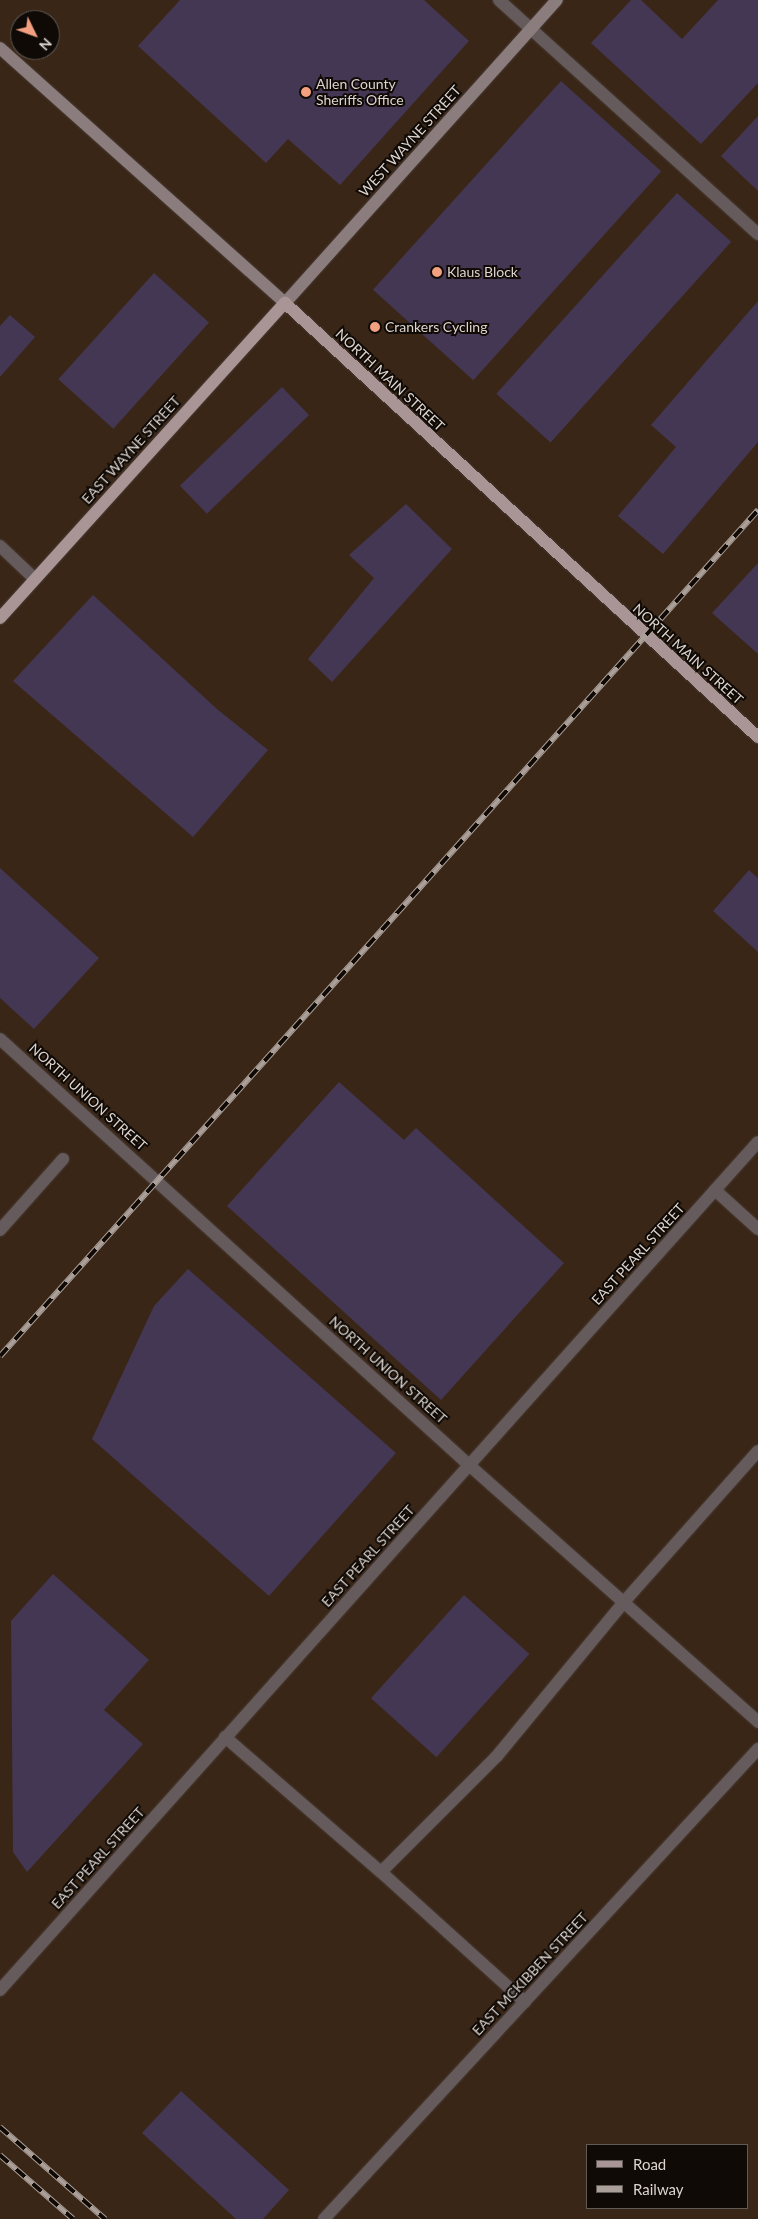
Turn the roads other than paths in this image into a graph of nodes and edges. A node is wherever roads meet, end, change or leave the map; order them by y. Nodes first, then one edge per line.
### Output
1 (499, 0) edge
2 (557, 0) edge
3 (532, 28) junction
4 (0, 48) edge
5 (758, 234) edge
6 (284, 303) junction
7 (0, 546) edge
8 (35, 579) junction
9 (0, 618) edge
10 (758, 737) edge
11 (0, 1038) edge
12 (758, 1142) edge
13 (63, 1159) dead end
14 (715, 1190) junction
15 (758, 1229) edge
16 (0, 1230) edge
17 (758, 1451) edge
18 (469, 1465) junction
19 (623, 1603) junction
20 (758, 1722) edge
21 (225, 1737) junction
22 (758, 1749) edge
23 (381, 1872) junction
24 (0, 1990) edge
25 (525, 2002) junction
26 (324, 2219) edge

1 - 3 street
2 - 3 street, WEST WAYNE STREET
3 - 5 street
3 - 6 street, WEST WAYNE STREET
4 - 6 street, NORTH MAIN STREET
6 - 8 main road, EAST WAYNE STREET
6 - 10 main road, NORTH MAIN STREET
7 - 8 street
8 - 9 main road, EAST WAYNE STREET
11 - 18 street, NORTH UNION STREET
12 - 14 street, EAST PEARL STREET
13 - 16 street
14 - 15 street
14 - 18 street, EAST PEARL STREET
17 - 19 street
18 - 19 street, NORTH UNION STREET
18 - 21 street, EAST PEARL STREET
19 - 20 street, NORTH UNION STREET
19 - 23 street
21 - 23 street
21 - 24 street, EAST PEARL STREET
22 - 25 street, EAST MCKIBBEN STREET
23 - 25 street
25 - 26 street, EAST MCKIBBEN STREET

